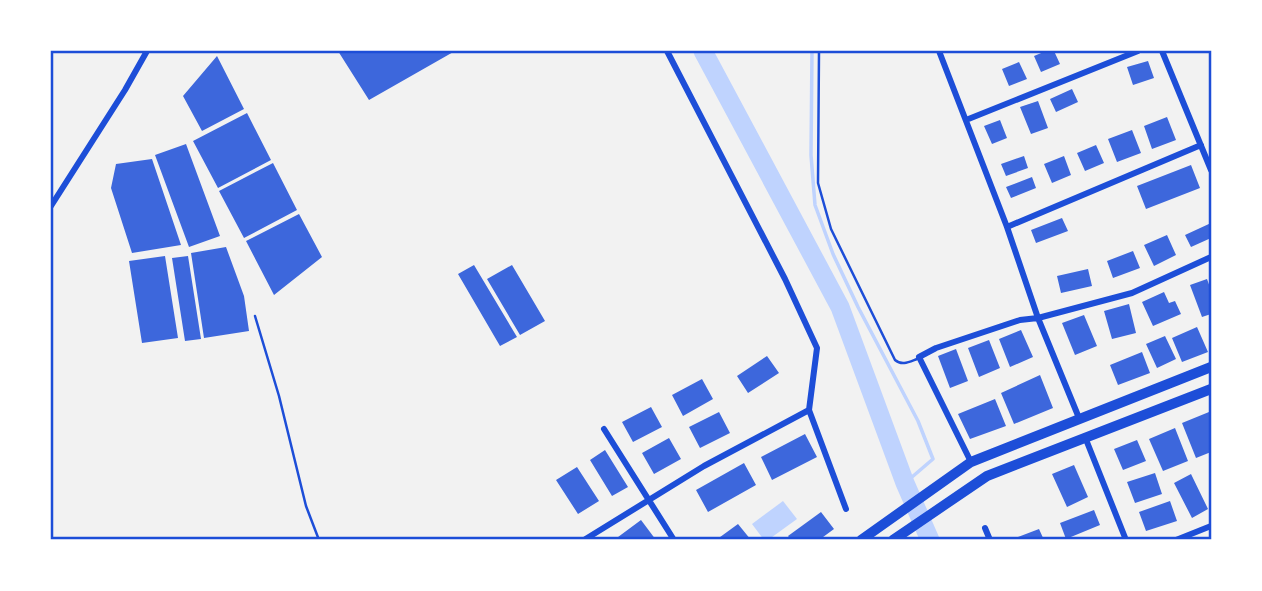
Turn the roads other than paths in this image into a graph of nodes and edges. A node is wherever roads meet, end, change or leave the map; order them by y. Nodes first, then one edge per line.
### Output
1 (147, 51) edge
2 (667, 51) edge
3 (819, 51) edge
4 (939, 51) edge
5 (1138, 51) edge
6 (1162, 51) edge
7 (966, 120) junction
8 (1201, 145) junction
9 (1211, 170) edge
10 (51, 206) edge
11 (1007, 227) junction
12 (1211, 257) edge
13 (255, 316) dead end
14 (1038, 318) junction
15 (919, 358) junction
16 (1211, 367) edge
17 (1211, 389) edge
18 (809, 410) junction
19 (1079, 418) junction
20 (604, 429) dead end
21 (1084, 438) junction
22 (971, 462) junction
23 (647, 500) junction
24 (846, 509) dead end
25 (1211, 526) edge
26 (985, 528) dead end
27 (318, 540) edge
28 (583, 540) edge
29 (674, 540) edge
30 (861, 540) edge
31 (893, 540) edge
32 (990, 540) edge
33 (1126, 540) edge
34 (1176, 540) edge

1 - 10 street
2 - 18 street
3 - 15 lane
4 - 7 street
5 - 7 street
6 - 8 street
7 - 11 street
8 - 9 street
8 - 11 street
11 - 14 street
12 - 14 street
13 - 27 lane
14 - 15 street
14 - 19 street
15 - 22 street
16 - 19 main road
17 - 21 main road
18 - 23 street
18 - 24 street
19 - 22 main road
20 - 23 street
21 - 31 main road
21 - 33 street
22 - 30 main road
23 - 28 street
23 - 29 street
25 - 34 street
26 - 32 street

